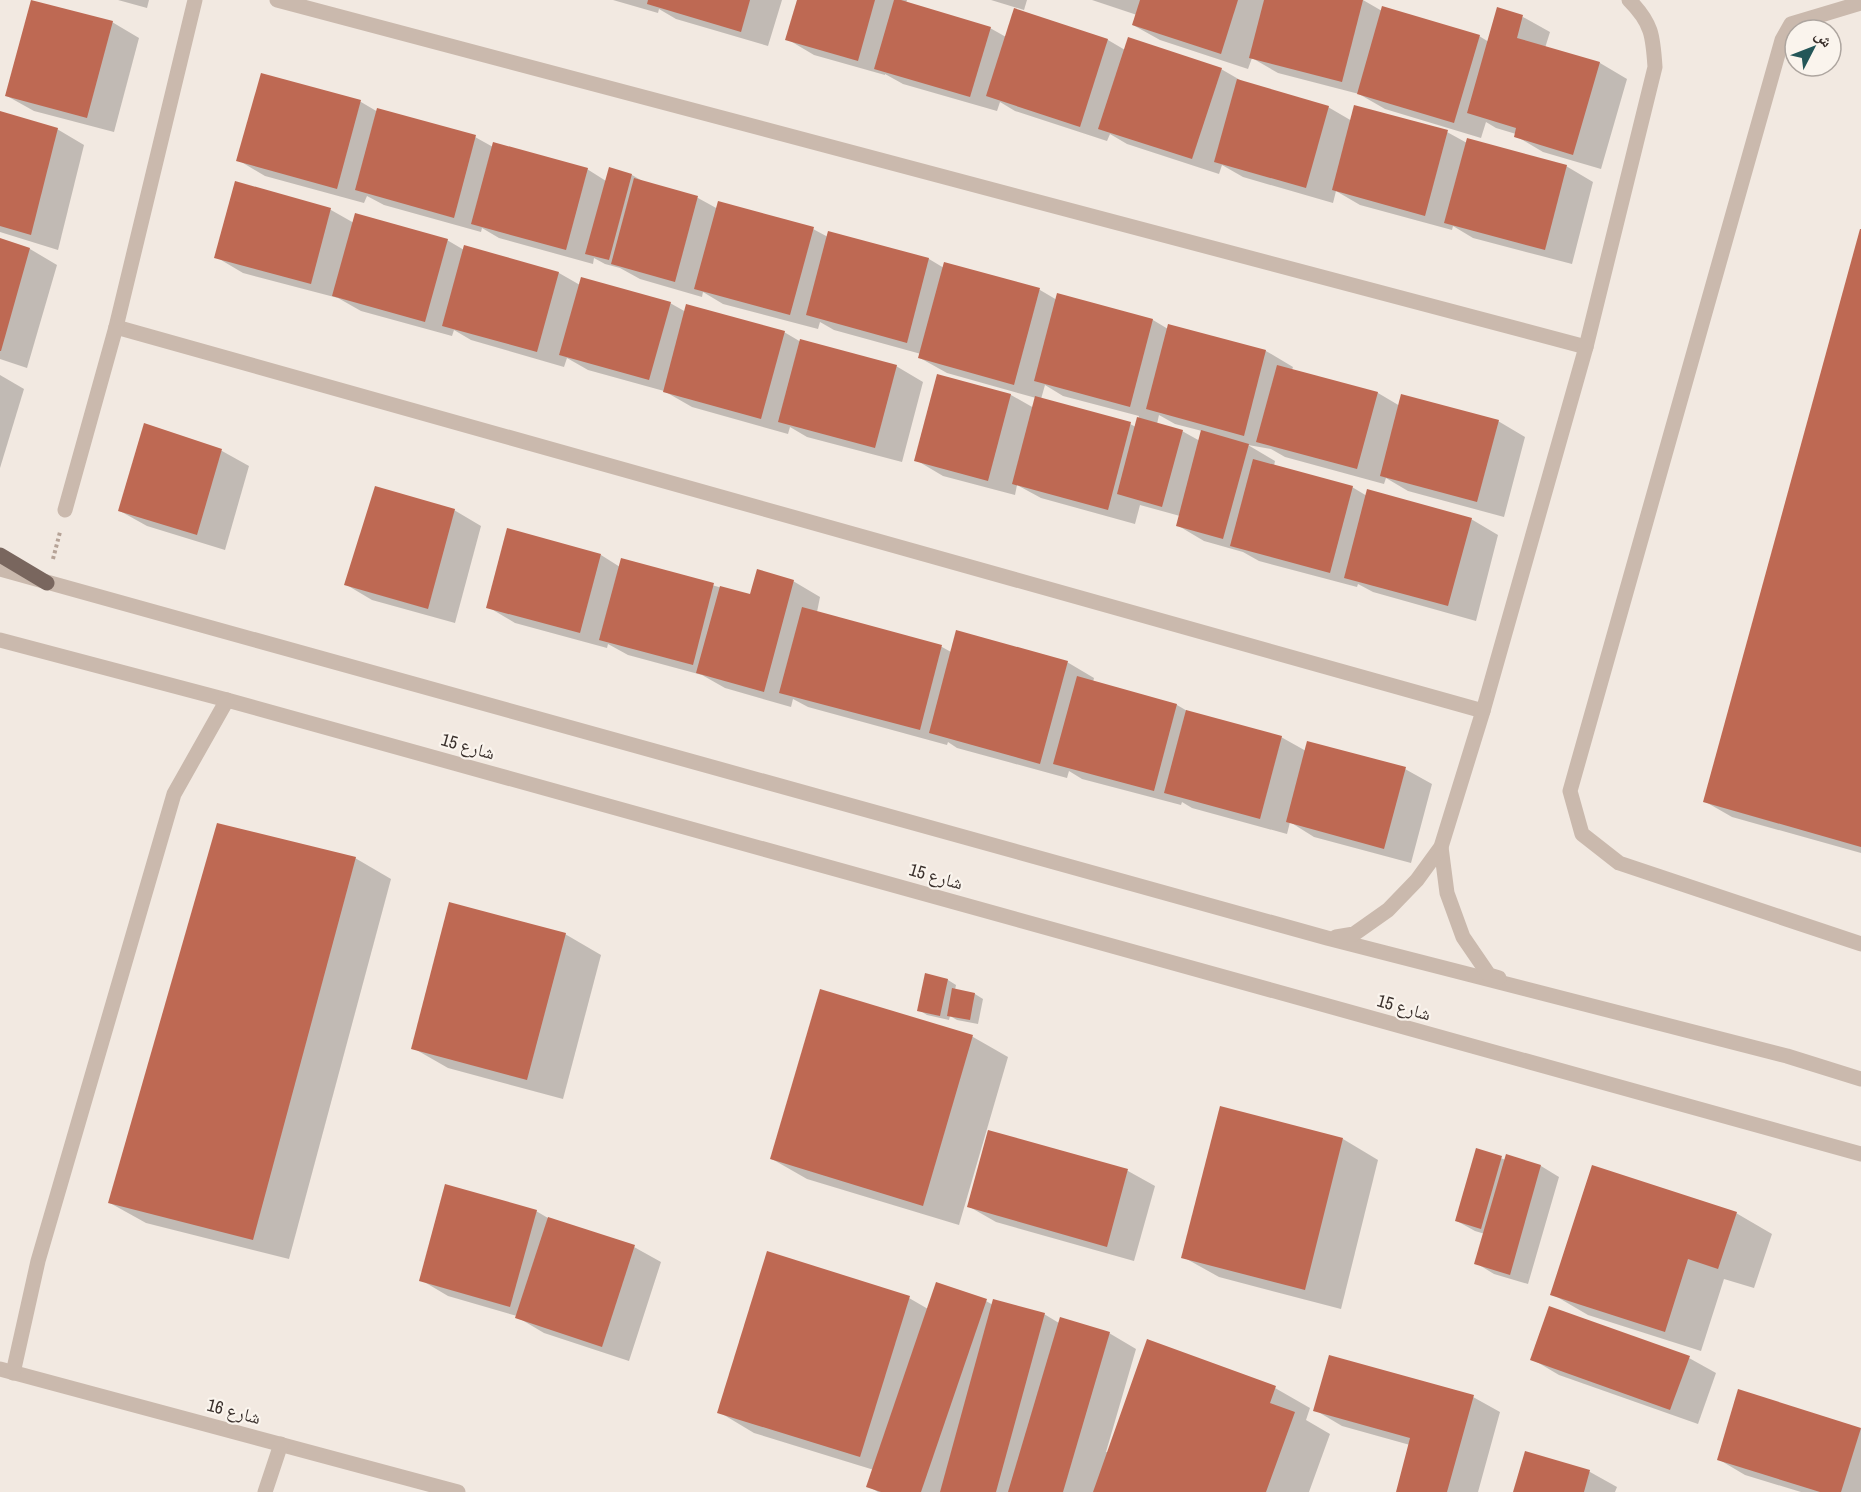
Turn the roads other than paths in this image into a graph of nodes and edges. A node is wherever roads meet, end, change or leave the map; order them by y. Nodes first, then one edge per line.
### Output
1 (195, 0) edge
2 (277, 0) edge
3 (1629, 0) edge
4 (1861, 3) edge
5 (116, 327) junction
6 (1586, 347) junction
7 (65, 510) road end
8 (0, 555) edge
9 (0, 569) edge
10 (48, 583) junction
11 (0, 640) edge
12 (226, 699) junction
13 (1483, 711) junction
14 (1441, 847) junction
15 (1327, 938) junction
16 (1861, 944) edge
17 (1787, 1056) junction
18 (1861, 1078) edge
19 (1861, 1154) edge
20 (7, 1371) edge
21 (281, 1444) junction
22 (265, 1492) edge
23 (458, 1492) edge

1 - 5 street
2 - 6 street
3 - 6 street
4 - 16 street
5 - 7 street
5 - 13 street
6 - 13 street
8 - 10 main road
9 - 10 street
10 - 15 street
11 - 12 street, شارع 15
12 - 19 street, شارع 15
12 - 20 street
13 - 14 street
14 - 15 street
14 - 17 street
15 - 17 street
17 - 18 street
20 - 21 street, شارع 16
21 - 22 street
21 - 23 street, شارع 16

